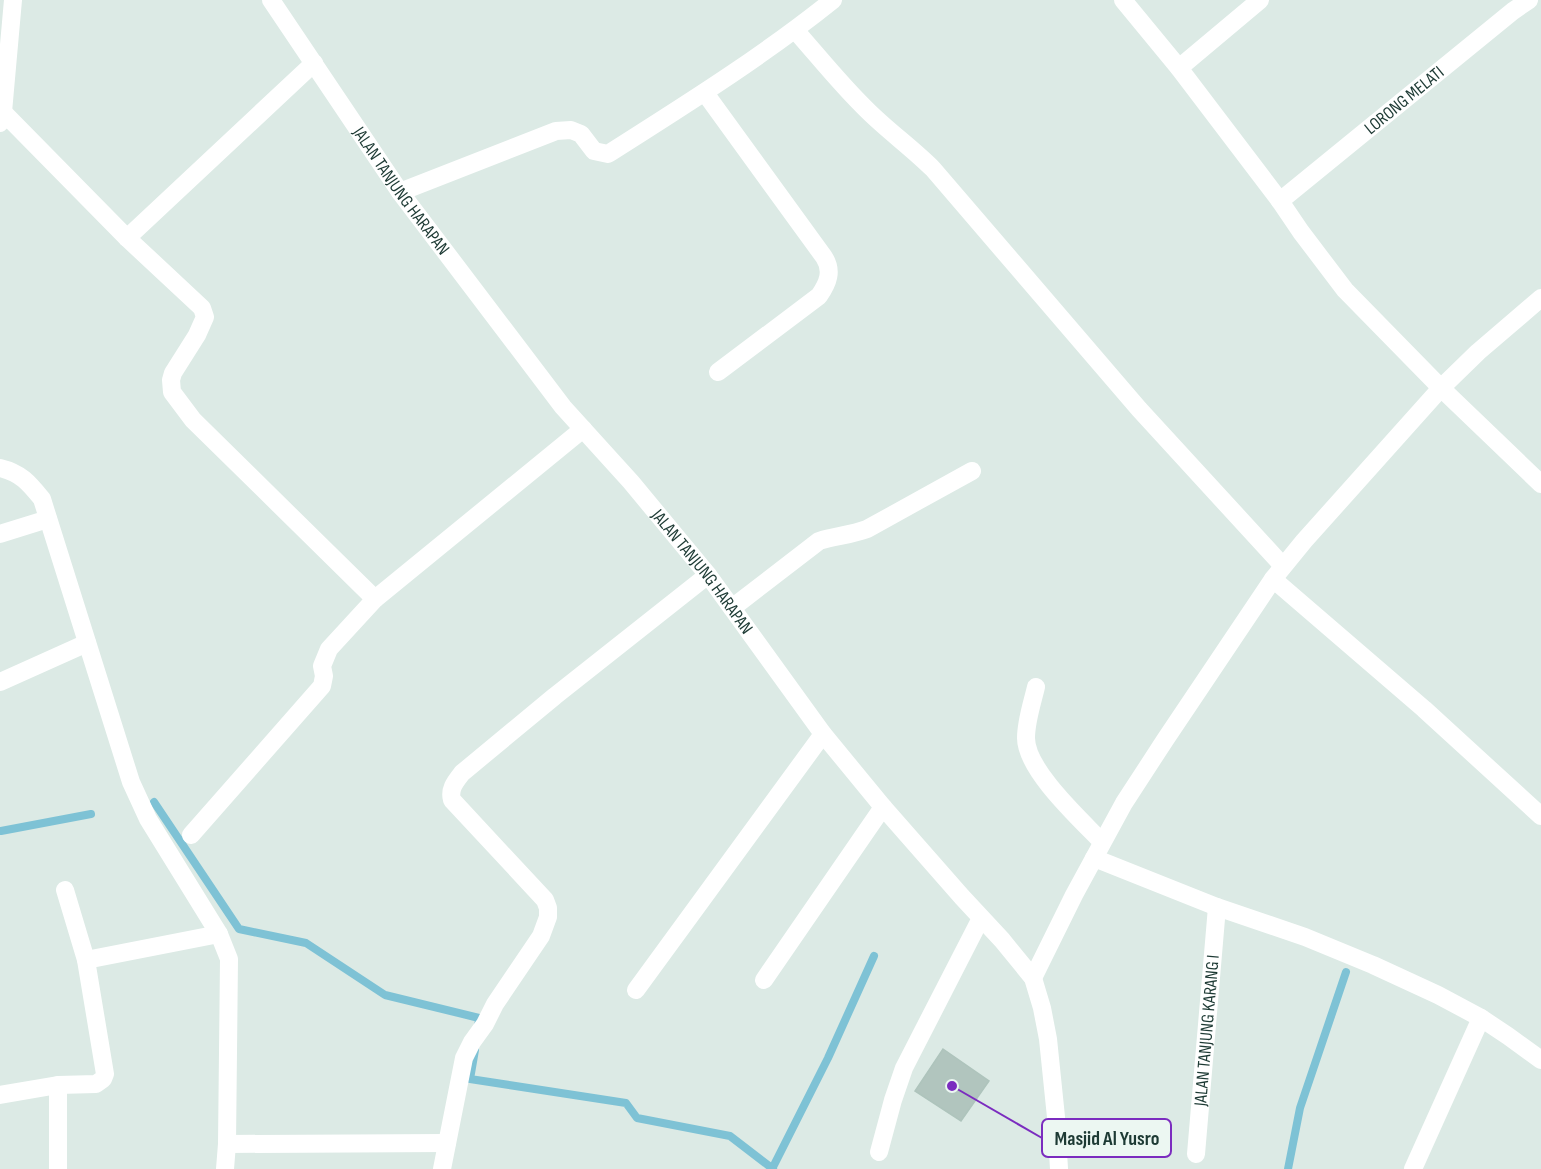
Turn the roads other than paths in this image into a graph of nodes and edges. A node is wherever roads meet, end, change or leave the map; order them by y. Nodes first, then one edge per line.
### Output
1 (13, 0) edge
2 (270, 0) edge
3 (833, 0) edge
4 (1123, 0) edge
5 (1260, 0) edge
6 (1529, 0) edge
7 (795, 30) junction
8 (314, 63) junction
9 (1179, 68) junction
10 (705, 93) junction
11 (1, 118) edge
12 (400, 192) junction
13 (1280, 201) junction
14 (127, 238) junction
15 (1541, 298) edge
16 (718, 372) dead end
17 (1441, 388) junction
18 (583, 429) junction
19 (0, 468) edge
20 (972, 471) dead end
21 (1541, 484) edge
22 (48, 519) junction
23 (0, 534) edge
24 (1278, 573) junction
25 (708, 575) junction
26 (375, 598) junction
27 (732, 608) junction
28 (87, 643) junction
29 (0, 682) edge
30 (1036, 687) dead end
31 (824, 734) junction
32 (883, 807) junction
33 (1541, 816) edge
34 (191, 835) dead end
35 (1098, 850) junction
36 (65, 890) dead end
37 (1217, 907) junction
38 (981, 918) junction
39 (219, 934) junction
40 (86, 960) junction
41 (1033, 978) junction
42 (764, 981) dead end
43 (636, 990) dead end
44 (1481, 1018) junction
45 (1541, 1060) edge
46 (58, 1085) junction
47 (0, 1095) edge
48 (447, 1143) junction
49 (227, 1144) junction
50 (879, 1152) dead end
51 (1196, 1154) dead end
52 (58, 1169) edge
53 (225, 1169) edge
54 (442, 1169) edge
55 (1059, 1169) edge
56 (1413, 1169) edge

1 - 11 street
2 - 8 street, JALAN TANJUNG HARAPAN
3 - 7 street
4 - 9 street
5 - 9 street
6 - 13 street, LORONG MELATI
7 - 10 street
7 - 24 street
8 - 12 street, JALAN TANJUNG HARAPAN
8 - 14 street
9 - 13 street
10 - 12 street
10 - 16 street
11 - 14 street
12 - 18 street, JALAN TANJUNG HARAPAN
13 - 17 street
14 - 26 street
15 - 17 street
17 - 21 street
17 - 24 street
18 - 25 street, JALAN TANJUNG HARAPAN
18 - 26 street
19 - 22 street
20 - 27 street
22 - 23 street
22 - 28 street
24 - 33 street
24 - 35 street
25 - 27 street, JALAN TANJUNG HARAPAN
25 - 48 street
26 - 34 street
27 - 31 street, JALAN TANJUNG HARAPAN
28 - 29 street
28 - 39 street
30 - 35 street
31 - 32 street, JALAN TANJUNG HARAPAN
31 - 43 street
32 - 38 street, JALAN TANJUNG HARAPAN
32 - 42 street
35 - 37 street
35 - 41 street
36 - 40 street
37 - 44 street
37 - 51 street, JALAN TANJUNG KARANG I
38 - 41 street, JALAN TANJUNG HARAPAN
38 - 50 street
39 - 40 street
39 - 49 street
40 - 46 street
41 - 55 street, JALAN TANJUNG HARAPAN
44 - 45 street
44 - 56 street
46 - 47 street
46 - 52 street
48 - 49 street
48 - 54 street
49 - 53 street

